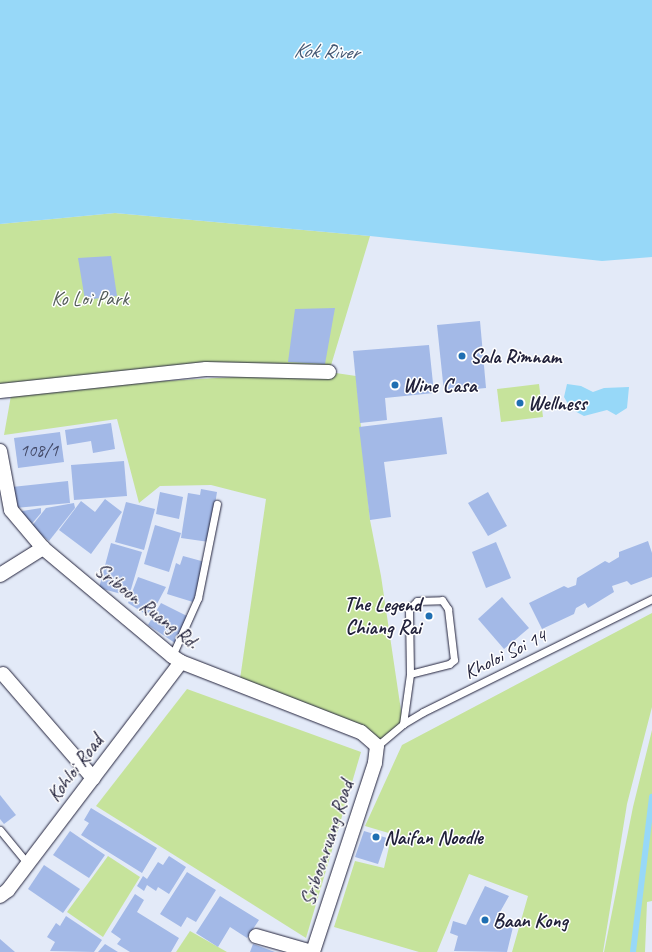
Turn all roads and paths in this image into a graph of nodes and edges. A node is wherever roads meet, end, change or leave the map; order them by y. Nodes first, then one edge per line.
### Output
1 (329, 372) dead end
2 (0, 391) edge
3 (0, 451) edge
4 (217, 504) dead end
5 (43, 548) junction
6 (0, 575) edge
7 (652, 599) edge
8 (176, 659) junction
9 (3, 674) dead end
10 (410, 674) junction
11 (403, 724) junction
12 (377, 746) junction
13 (93, 778) junction
14 (0, 830) edge
15 (28, 864) junction
16 (0, 896) edge
17 (256, 936) dead end
18 (313, 952) edge

1 - 2 street
3 - 5 street, Sriboon Ruang Rd.
4 - 8 lane
5 - 6 street
5 - 8 street, Sriboon Ruang Rd.
7 - 11 lane, Kholoi Soi 14
8 - 12 street, Sriboon Ruang Rd.
8 - 13 street, Kohloi Road
9 - 13 street
10 - 10 lane
10 - 11 lane
11 - 12 lane, Kholoi Soi 14
12 - 18 street, Sriboonruang Road
13 - 15 street, Kohloi Road
14 - 15 lane
15 - 16 street, Kohloi Road
17 - 18 street

